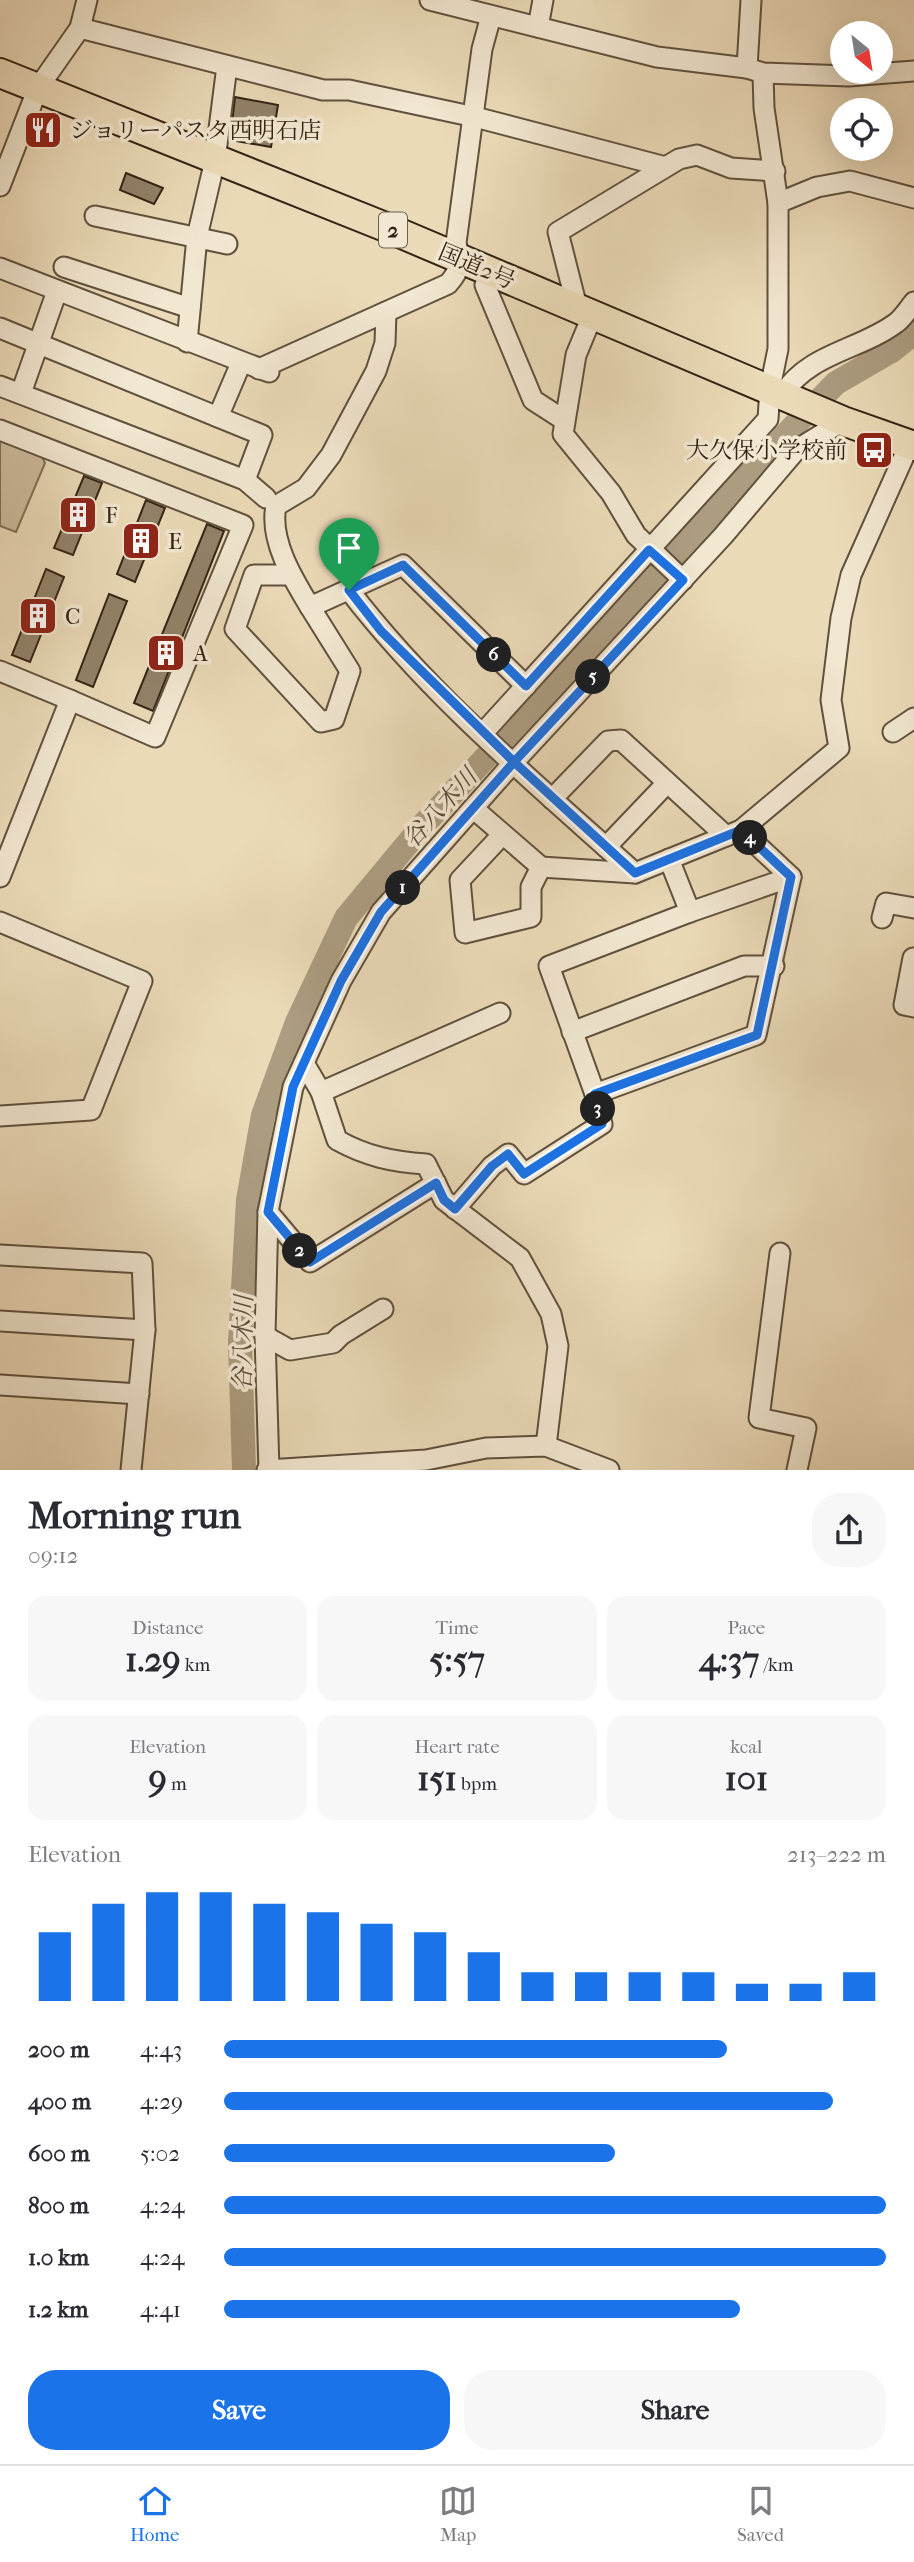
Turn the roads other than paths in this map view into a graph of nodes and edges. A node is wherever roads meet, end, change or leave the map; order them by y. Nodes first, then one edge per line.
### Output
1 (87, 0) edge
2 (430, 0) edge
3 (543, 0) edge
4 (751, 0) edge
5 (491, 16) junction
6 (538, 27) junction
7 (80, 28) junction
8 (228, 66) junction
9 (755, 70) junction
10 (914, 71) edge
11 (0, 73) edge
12 (38, 88) junction
13 (475, 117) junction
14 (215, 160) junction
15 (663, 166) junction
16 (775, 171) junction
17 (0, 186) edge
18 (914, 198) edge
19 (778, 203) junction
20 (95, 216) dead end
21 (197, 237) junction
22 (227, 244) dead end
23 (461, 260) junction
24 (64, 267) dead end
25 (0, 268) edge
26 (492, 272) junction
27 (57, 291) junction
28 (914, 302) edge
29 (190, 308) junction
30 (585, 310) junction
31 (386, 312) junction
32 (0, 328) edge
33 (187, 342) junction
34 (38, 343) junction
35 (258, 368) junction
36 (0, 386) edge
37 (776, 391) junction
38 (21, 394) junction
39 (218, 417) junction
40 (564, 420) junction
41 (843, 421) junction
42 (0, 430) edge
43 (912, 446) edge
44 (245, 480) junction
45 (266, 498) dead end
46 (649, 550) junction
47 (290, 575) junction
48 (683, 580) junction
49 (349, 590) junction
50 (310, 607) junction
51 (0, 671) edge
52 (526, 686) junction
53 (70, 700) junction
54 (914, 718) edge
55 (892, 732) dead end
56 (483, 733) junction
57 (514, 762) junction
58 (667, 783) junction
59 (552, 799) junction
60 (474, 809) junction
61 (733, 833) junction
62 (502, 835) junction
63 (606, 846) junction
64 (670, 859) junction
65 (541, 867) junction
66 (635, 873) junction
67 (0, 877) edge
68 (791, 877) junction
69 (914, 908) edge
70 (690, 912) junction
71 (882, 918) dead end
72 (0, 922) edge
73 (913, 958) edge
74 (774, 966) junction
75 (914, 1007) edge
76 (500, 1013) dead end
77 (572, 1032) junction
78 (304, 1063) junction
79 (321, 1092) junction
80 (595, 1094) junction
81 (0, 1116) edge
82 (436, 1183) junction
83 (455, 1209) junction
84 (268, 1212) junction
85 (780, 1253) dead end
86 (0, 1255) edge
87 (383, 1309) dead end
88 (0, 1321) edge
89 (145, 1330) junction
90 (265, 1336) junction
91 (0, 1385) edge
92 (139, 1394) junction
93 (545, 1446) junction
94 (131, 1470) edge
95 (276, 1470) edge
96 (609, 1470) edge
97 (797, 1470) edge

1 - 7 street
2 - 5 street
3 - 6 street
4 - 9 street
5 - 6 street
5 - 13 street
6 - 9 street
7 - 8 street
7 - 12 street
8 - 13 street
8 - 14 street
9 - 10 street
9 - 16 street
11 - 12 highway, 国道2号 / 2
12 - 14 highway, 国道2号 / 2
12 - 17 street
13 - 15 street
13 - 23 street
14 - 21 street
14 - 23 highway, 国道2号 / 2
15 - 16 street
15 - 30 street
16 - 19 street
18 - 19 street
19 - 37 street
20 - 21 street
21 - 22 street
21 - 29 street
23 - 26 highway, 国道2号 / 2
23 - 31 street
24 - 29 street
25 - 27 street
26 - 30 highway, 国道2号 / 2
26 - 40 street
27 - 33 street
27 - 34 street
28 - 37 street
29 - 33 street
30 - 37 highway, 国道2号 / 2
30 - 40 street
31 - 35 street
31 - 47 street
32 - 34 street
33 - 35 street
34 - 38 street
34 - 39 street
35 - 39 street
36 - 38 street
37 - 41 highway, 国道2号 / 2
37 - 46 street
38 - 44 street
39 - 44 street
40 - 46 street
41 - 43 highway, 国道2号 / 2
41 - 48 street
42 - 53 street
43 - 61 street
44 - 45 street
46 - 48 street
46 - 52 street
47 - 50 street
47 - 50 street
48 - 57 street
49 - 50 street
49 - 52 street
49 - 56 street
51 - 53 street
52 - 56 street
53 - 67 street
54 - 55 street
56 - 57 street
57 - 59 street
57 - 60 street
58 - 59 street
58 - 61 street
58 - 63 street
59 - 63 street
60 - 62 street
60 - 78 street
61 - 64 street
61 - 68 street
62 - 65 street
62 - 65 street
63 - 66 street
64 - 66 street
64 - 70 street
65 - 66 street
68 - 70 street
68 - 74 street
69 - 71 street
70 - 77 street
72 - 81 street
73 - 75 street
74 - 77 street
74 - 80 street
76 - 79 street
77 - 80 street
78 - 79 street
78 - 84 street
79 - 82 street
80 - 83 street
82 - 83 street
82 - 84 street
83 - 93 street
84 - 90 street
85 - 97 street
86 - 89 street
87 - 90 street
88 - 89 street
89 - 92 street
90 - 95 street
91 - 92 street
92 - 94 street
93 - 95 street
93 - 96 street

